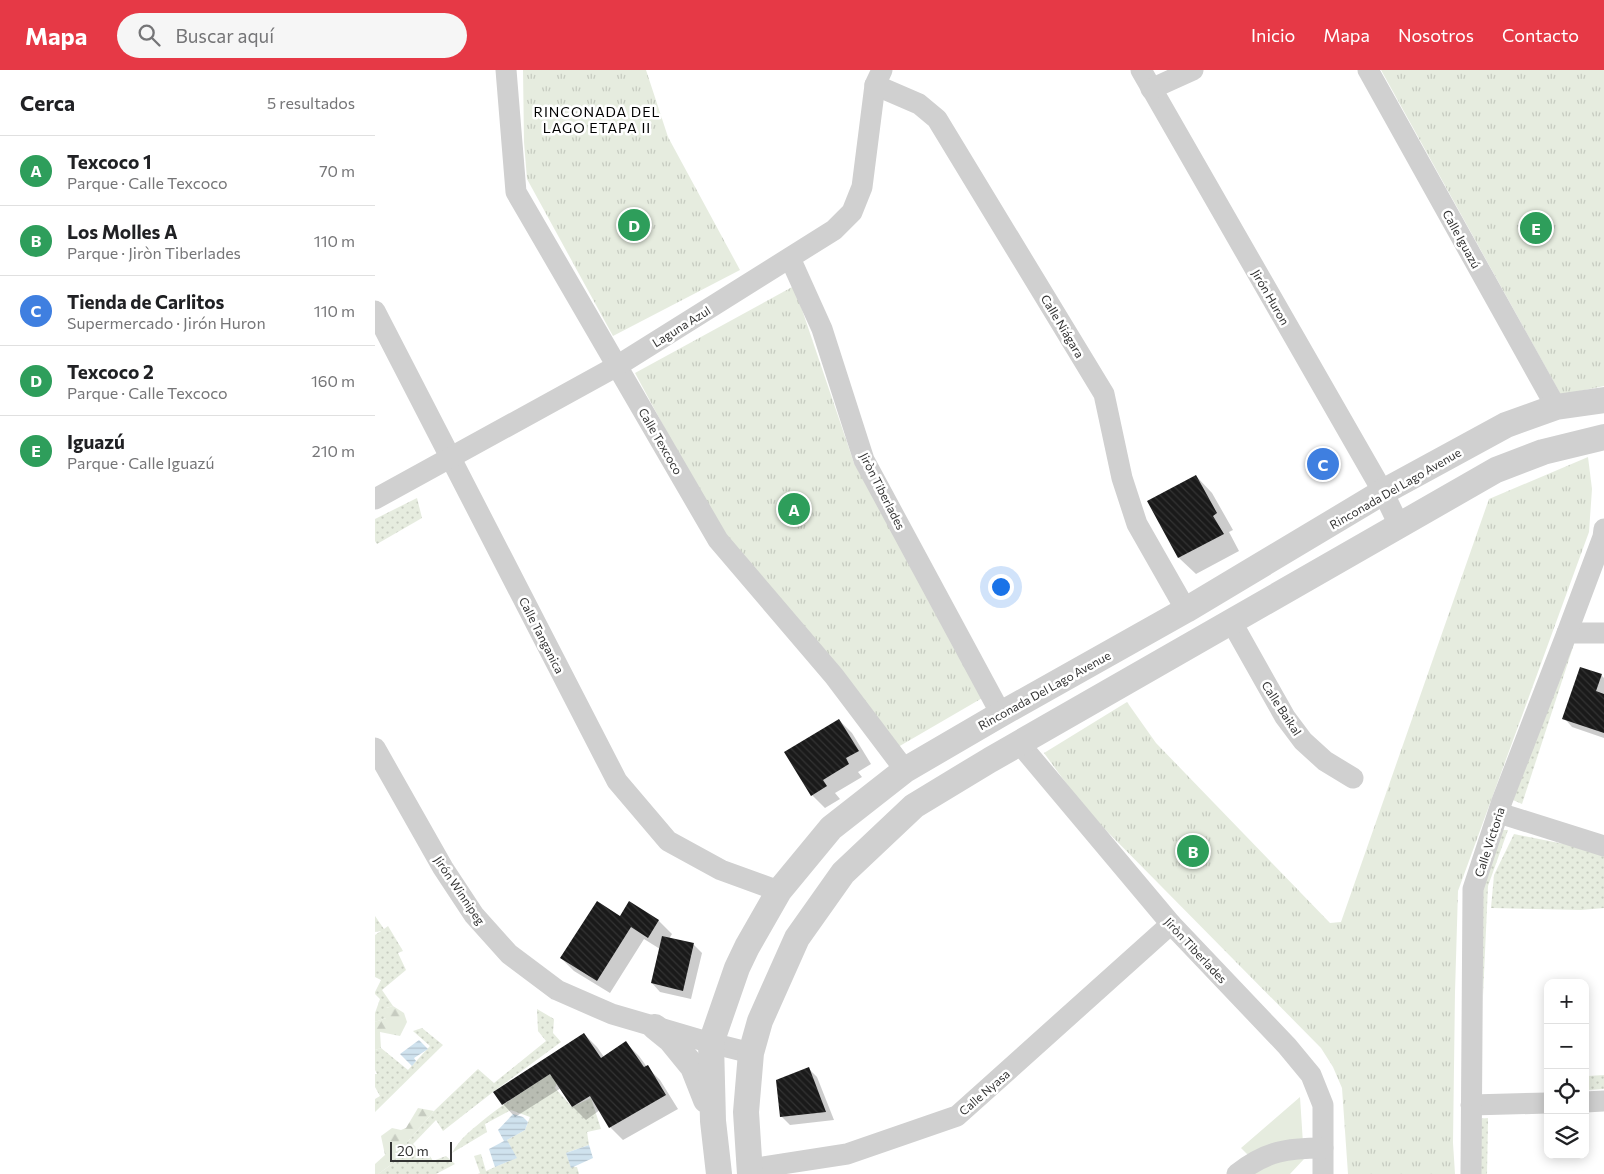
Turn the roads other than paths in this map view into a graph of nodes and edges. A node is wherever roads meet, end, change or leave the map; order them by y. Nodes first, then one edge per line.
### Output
1 (506, 70) edge
2 (1141, 70) edge
3 (1193, 70) edge
4 (1369, 70) edge
5 (879, 78) edge
6 (1151, 89) junction
7 (790, 258) junction
8 (375, 311) edge
9 (617, 366) junction
10 (1604, 400) edge
11 (1556, 407) junction
12 (1604, 437) edge
13 (1604, 444) edge
14 (449, 457) junction
15 (1383, 492) junction
16 (375, 499) edge
17 (1399, 525) junction
18 (1604, 529) edge
19 (1186, 610) junction
20 (1231, 621) junction
21 (1567, 633) junction
22 (1604, 633) edge
23 (1001, 714) junction
24 (1019, 743) junction
25 (375, 748) edge
26 (905, 770) junction
27 (1353, 778) dead end
28 (1499, 813) junction
29 (1604, 846) edge
30 (779, 891) junction
31 (1171, 924) junction
32 (655, 1027) junction
33 (711, 1044) junction
34 (751, 1054) junction
35 (1604, 1101) edge
36 (1589, 1102) edge
37 (1544, 1103) edge
38 (1471, 1105) junction
39 (713, 1121) junction
40 (1323, 1148) junction
41 (750, 1172) edge
42 (719, 1174) edge
43 (1237, 1174) edge
44 (1323, 1174) edge
45 (1471, 1174) edge

1 - 9 street, Calle Texcoco
2 - 6 street, Jirón Huron
3 - 6 street
4 - 11 street, Calle Iguazú
5 - 7 street, Laguna Azul
5 - 19 street, Calle Niágara
6 - 15 street, Jirón Huron
7 - 9 street, Laguna Azul
7 - 23 street, Jiròn Tiberlades
8 - 14 street, Calle Tanganica
9 - 14 street, Laguna Azul
9 - 26 street, Calle Texcoco
10 - 11 street, Rinconada Del Lago Avenue
11 - 15 street, Rinconada Del Lago Avenue
12 - 13 street
12 - 17 street
14 - 16 street, Laguna Azul
14 - 30 street, Calle Tanganica
15 - 17 street, Jirón Huron
15 - 19 street, Rinconada Del Lago Avenue
17 - 20 street
18 - 21 street, Calle Victoria
19 - 23 street, Rinconada Del Lago Avenue
20 - 24 street
20 - 27 street, Calle Baikal
21 - 22 street
21 - 28 street, Calle Victoria
23 - 26 street, Rinconada Del Lago Avenue
24 - 31 street, Jiròn Tiberlades
24 - 34 street
25 - 32 street, Jirón Winnipeg
26 - 30 street, Rinconada Del Lago Avenue
28 - 29 street
28 - 38 street, Calle Victoria
30 - 33 street, Rinconada Del Lago Avenue
31 - 40 street, Jiròn Tiberlades
31 - 41 street, Calle Nyasa
32 - 33 street, Jirón Winnipeg
32 - 39 street
33 - 34 street, Jirón Winnipeg
33 - 39 street, Rinconada Del Lago Avenue
34 - 41 street
35 - 36 street
37 - 38 street
38 - 45 street, Calle Victoria
39 - 42 street, Rinconada Del Lago Avenue
40 - 43 street
40 - 44 street, Jiròn Tiberlades

